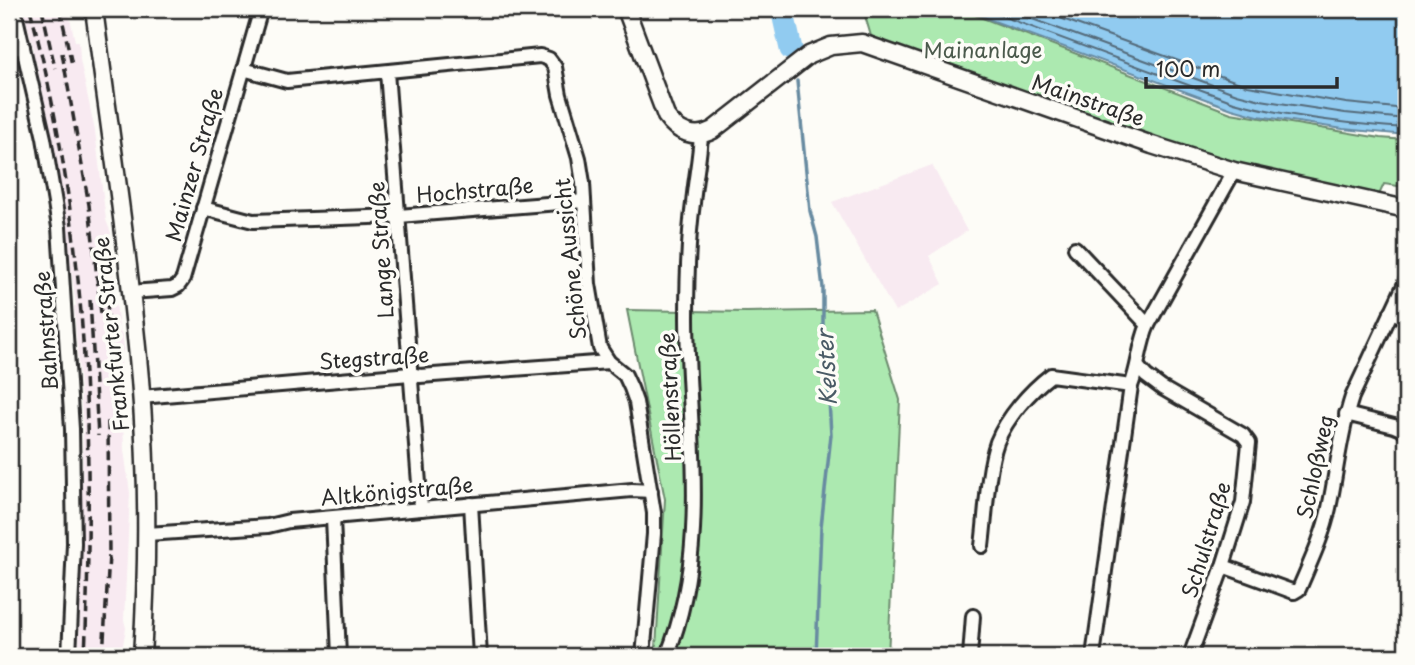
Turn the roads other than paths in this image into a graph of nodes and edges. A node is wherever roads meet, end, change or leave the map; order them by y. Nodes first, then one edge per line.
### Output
1 (14, 9) edge
2 (94, 9) edge
3 (261, 9) edge
4 (625, 9) edge
5 (23, 47) junction
6 (9, 50) edge
7 (243, 69) junction
8 (387, 72) junction
9 (701, 134) junction
10 (1234, 171) junction
11 (584, 201) junction
12 (203, 208) junction
13 (1406, 209) edge
14 (399, 216) junction
15 (1075, 248) dead end
16 (1406, 281) edge
17 (131, 292) junction
18 (1391, 312) junction
19 (1406, 318) edge
20 (1148, 325) junction
21 (609, 362) junction
22 (1138, 367) junction
23 (410, 374) junction
24 (1131, 386) junction
25 (141, 397) junction
26 (1346, 414) junction
27 (1406, 431) edge
28 (651, 491) junction
29 (471, 505) junction
30 (421, 509) junction
31 (332, 518) junction
32 (147, 534) junction
33 (982, 546) dead end
34 (1223, 566) junction
35 (973, 616) dead end
36 (69, 656) edge
37 (142, 656) edge
38 (339, 656) edge
39 (480, 656) edge
40 (643, 656) edge
41 (667, 656) edge
42 (970, 656) edge
43 (1093, 656) edge
44 (1190, 656) edge

1 - 5 street, Bahnstraße
2 - 17 street, Frankfurter Straße
3 - 7 street, Mainzer Straße
4 - 9 street
5 - 6 street
5 - 36 street, Bahnstraße
7 - 8 street
7 - 12 street, Mainzer Straße
8 - 11 street, Schöne Aussicht
8 - 14 street, Lange Straße
9 - 10 street, Mainstraße
9 - 41 street, Höllenstraße
10 - 13 street, Mainstraße
10 - 20 street
11 - 14 street, Hochstraße
11 - 21 street, Schöne Aussicht
12 - 14 street, Hochstraße
12 - 17 street, Mainzer Straße
14 - 23 street, Lange Straße
15 - 20 street
16 - 18 street, Schloßweg
17 - 25 street, Frankfurter Straße
18 - 19 street
18 - 26 street, Schloßweg
20 - 22 street
21 - 23 street, Stegstraße
21 - 28 street, Schöne Aussicht
22 - 24 street
22 - 34 street, Schulstraße
23 - 25 street, Stegstraße
23 - 30 street, Lange Straße
24 - 33 street
24 - 43 street
25 - 32 street, Frankfurter Straße
26 - 27 street
26 - 34 street, Schloßweg
28 - 29 street, Altkönigstraße
28 - 40 street, Schöne Aussicht
29 - 30 street, Altkönigstraße
29 - 39 street
30 - 31 street, Altkönigstraße
31 - 32 street, Altkönigstraße
31 - 38 street
32 - 37 street, Frankfurter Straße
34 - 44 street, Schulstraße
35 - 42 street

